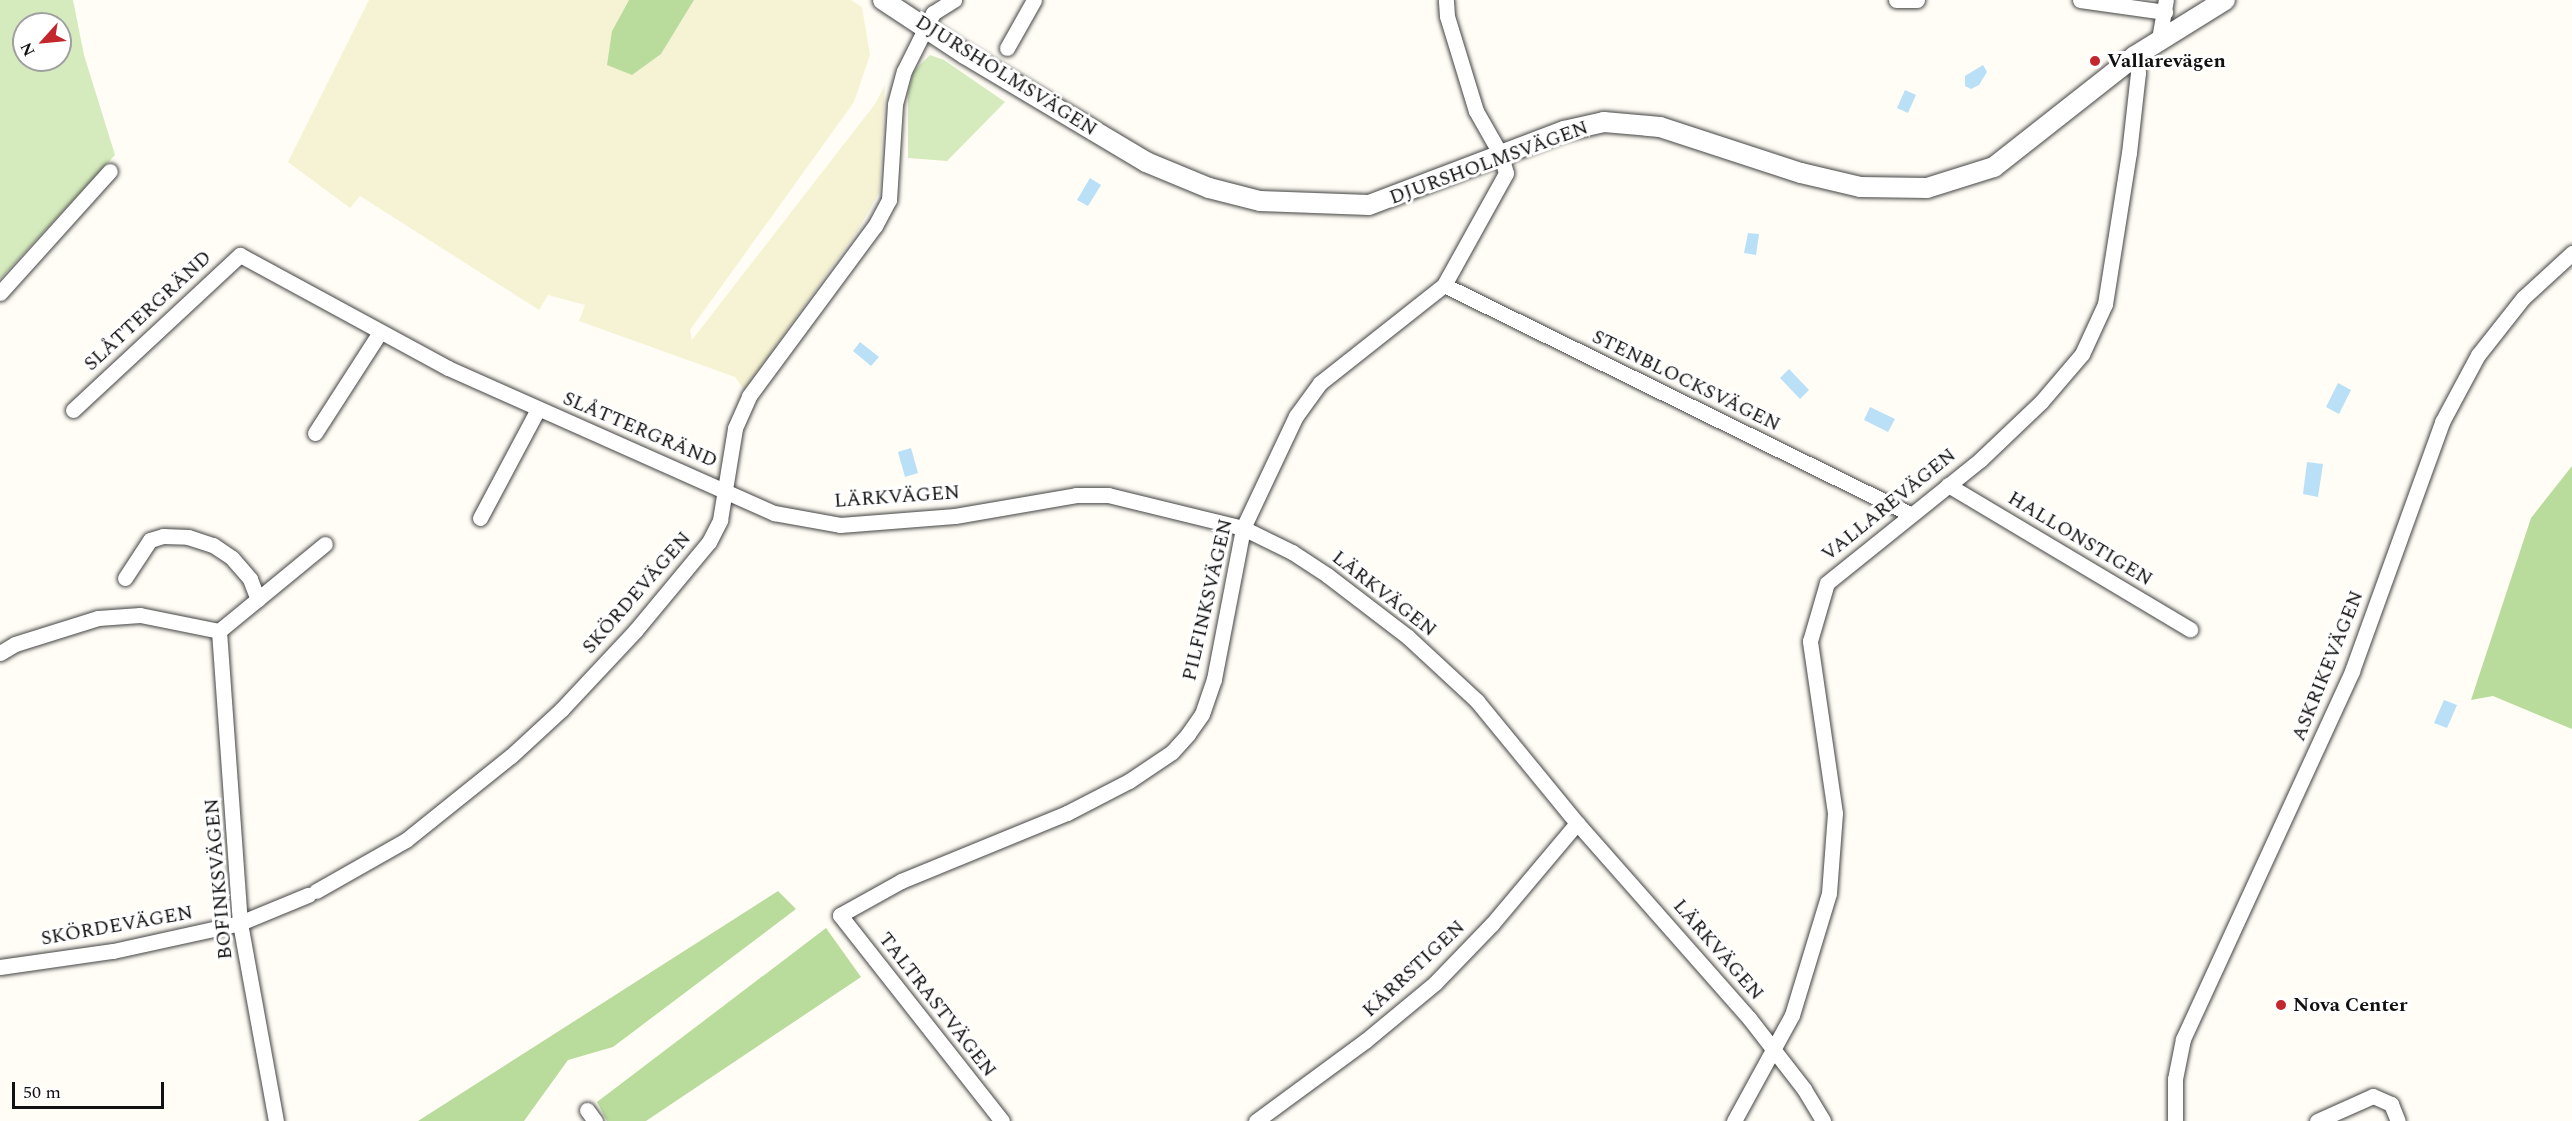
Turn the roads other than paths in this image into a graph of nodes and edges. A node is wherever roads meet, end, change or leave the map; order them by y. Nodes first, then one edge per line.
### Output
1 (884, 0) edge
2 (954, 0) edge
3 (1034, 0) edge
4 (1446, 0) edge
5 (1896, 0) edge
6 (1917, 0) edge
7 (2080, 0) edge
8 (2225, 0) edge
9 (2166, 6) edge
10 (925, 26) junction
11 (2159, 39) junction
12 (1007, 48) dead end
13 (2135, 56) junction
14 (1501, 155) junction
15 (111, 171) dead end
16 (2572, 253) edge
17 (1444, 285) junction
18 (0, 293) edge
19 (380, 332) junction
20 (73, 410) dead end
21 (538, 410) junction
22 (315, 433) dead end
23 (1948, 485) junction
24 (724, 490) junction
25 (1910, 514) junction
26 (480, 518) dead end
27 (1243, 528) junction
28 (325, 544) dead end
29 (125, 578) dead end
30 (258, 600) junction
31 (2190, 628) dead end
32 (219, 631) junction
33 (0, 653) edge
34 (1577, 823) junction
35 (840, 915) joint
36 (240, 923) junction
37 (0, 967) edge
38 (1775, 1050) junction
39 (276, 1121) edge
40 (1002, 1121) edge
41 (1256, 1121) edge
42 (1734, 1121) edge
43 (1824, 1121) edge
44 (2175, 1121) edge
45 (2317, 1121) edge
46 (2398, 1121) edge

1 - 10 street, DJURSHOLMSVÄGEN
2 - 10 street, SKÖRDEVÄGEN
3 - 12 street
4 - 14 street, PILFINKSVÄGEN
5 - 6 street
7 - 9 street
8 - 11 street, DJURSHOLMSVÄGEN
9 - 11 street
10 - 14 street, DJURSHOLMSVÄGEN
10 - 24 street, SKÖRDEVÄGEN
11 - 13 street, DJURSHOLMSVÄGEN
13 - 14 street, DJURSHOLMSVÄGEN
13 - 23 street, VALLAREVÄGEN
14 - 17 street, PILFINKSVÄGEN
15 - 18 street
16 - 44 street, ASKRIKEVÄGEN
17 - 25 street, STENBLOCKSVÄGEN
17 - 27 street, PILFINKSVÄGEN
19 - 20 street, SLÅTTERGRÄND
19 - 21 street, SLÅTTERGRÄND
19 - 22 street
21 - 24 street, SLÅTTERGRÄND
21 - 26 street, SLÅTTERGRÄND
23 - 25 street, VALLAREVÄGEN
23 - 31 street, HALLONSTIGEN
24 - 27 street, LÄRKVÄGEN
24 - 36 street, SKÖRDEVÄGEN
25 - 38 street, VALLAREVÄGEN
27 - 34 street, LÄRKVÄGEN
27 - 35 street, PILFINKSVÄGEN
28 - 30 street
29 - 30 street
30 - 32 street
32 - 33 street
32 - 36 street, BOFINKSVÄGEN
34 - 38 street, LÄRKVÄGEN
34 - 41 street, KÄRRSTIGEN
35 - 40 street, TALTRASTVÄGEN
36 - 37 street, SKÖRDEVÄGEN
36 - 39 street, BOFINKSVÄGEN
38 - 42 street, VALLAREVÄGEN
38 - 43 street, LÄRKVÄGEN
45 - 46 street

